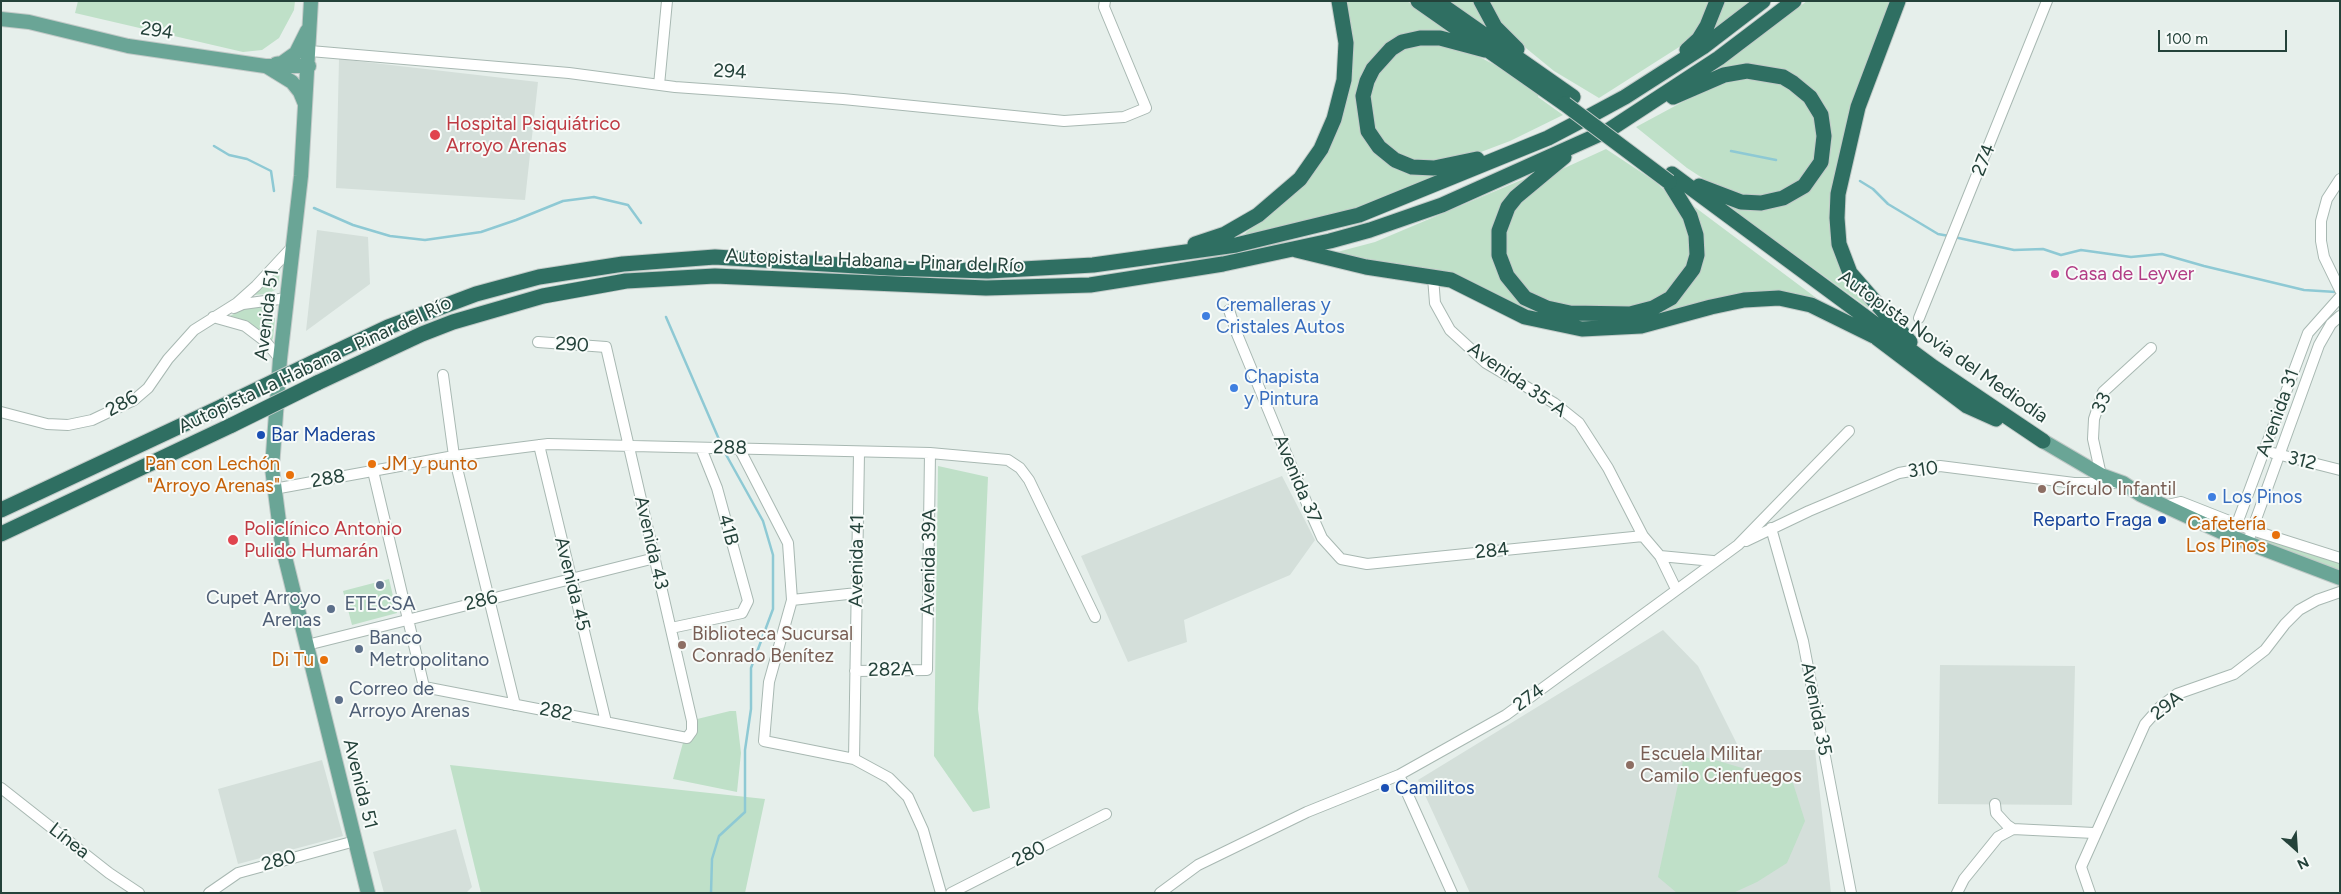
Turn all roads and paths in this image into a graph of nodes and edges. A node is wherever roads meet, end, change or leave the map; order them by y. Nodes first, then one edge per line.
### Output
1 (311, 1) edge
2 (667, 1) edge
3 (1106, 1) edge
4 (1339, 1) edge
5 (1418, 1) edge
6 (1436, 1) edge
7 (1481, 1) edge
8 (1717, 1) edge
9 (1763, 1) edge
10 (1794, 1) edge
11 (1898, 1) edge
12 (2046, 1) edge
13 (1, 19) edge
14 (311, 20) junction
15 (1485, 50) junction
16 (310, 51) junction
17 (265, 66) junction
18 (309, 66) junction
19 (659, 85) junction
20 (1625, 97) junction
21 (1569, 101) junction
22 (306, 106) junction
23 (1639, 112) junction
24 (1548, 138) junction
25 (1590, 139) junction
26 (1671, 178) junction
27 (2340, 179) edge
28 (295, 245) junction
29 (1292, 250) junction
30 (1093, 265) junction
31 (1433, 276) junction
32 (2340, 290) edge
33 (2340, 297) edge
34 (287, 298) junction
35 (1229, 310) dead end
36 (2340, 316) edge
37 (213, 317) junction
38 (1919, 318) dead end
39 (1874, 336) junction
40 (538, 342) dead end
41 (606, 347) joint
42 (2151, 348) dead end
43 (280, 359) junction
44 (1933, 367) junction
45 (443, 375) dead end
46 (219, 408) junction
47 (1, 412) edge
48 (229, 426) junction
49 (1849, 431) dead end
50 (2043, 441) junction
51 (539, 445) junction
52 (628, 445) junction
53 (702, 448) junction
54 (738, 448) junction
55 (2264, 451) junction
56 (859, 453) junction
57 (930, 453) junction
58 (2278, 455) junction
59 (454, 456) junction
60 (2340, 470) edge
61 (373, 471) junction
62 (2102, 475) junction
63 (2123, 483) junction
64 (274, 489) junction
65 (1, 510) edge
66 (1771, 528) junction
67 (2252, 530) junction
68 (2235, 531) junction
69 (1, 534) edge
70 (1643, 536) junction
71 (2247, 544) junction
72 (1738, 545) junction
73 (1660, 556) junction
74 (655, 558) junction
75 (2340, 558) edge
76 (1341, 559) joint
77 (1713, 562) junction
78 (2340, 578) edge
79 (571, 579) junction
80 (1676, 589) junction
81 (2340, 592) edge
82 (857, 593) junction
83 (488, 600) junction
84 (792, 600) junction
85 (1095, 617) dead end
86 (408, 620) junction
87 (671, 628) junction
88 (306, 645) junction
89 (856, 670) junction
90 (927, 670) joint
91 (515, 704) junction
92 (606, 722) junction
93 (687, 738) joint
94 (854, 759) junction
95 (1399, 775) junction
96 (1, 788) edge
97 (1995, 804) dead end
98 (1106, 814) dead end
99 (2013, 829) junction
100 (2094, 833) junction
101 (355, 840) junction
102 (139, 893) edge
103 (209, 893) edge
104 (368, 893) edge
105 (941, 893) edge
106 (952, 893) edge
107 (1160, 893) edge
108 (1452, 893) edge
109 (1851, 893) edge
110 (1957, 893) edge
111 (2090, 893) edge

1 - 14 main road, Avenida 51
2 - 19 street
3 - 19 street, 294
4 - 30 highway
5 - 15 highway
6 - 21 highway
7 - 21 highway
8 - 20 highway
9 - 20 highway, Autopista La Habana - Pinar del Río
10 - 23 highway, Autopista La Habana - Pinar del Río
11 - 44 highway
12 - 38 street, 274
13 - 17 main road, 294
14 - 16 main road, Avenida 51
14 - 17 main road
15 - 21 highway
15 - 24 highway
16 - 18 main road, Avenida 51
16 - 19 street, 294
17 - 18 main road, 294
17 - 22 main road
18 - 22 main road, Avenida 51
20 - 24 highway, Autopista La Habana - Pinar del Río
21 - 26 highway
22 - 28 main road, Avenida 51
23 - 25 highway, Autopista La Habana - Pinar del Río
23 - 26 highway
24 - 30 highway, Autopista La Habana - Pinar del Río
25 - 26 highway
25 - 29 highway, Autopista La Habana - Pinar del Río
26 - 39 highway, Autopista Novia del Mediodía
26 - 44 highway, Autopista Novia del Mediodía
27 - 32 street
28 - 34 main road, Avenida 51
28 - 37 street
29 - 31 highway
29 - 48 highway, Autopista La Habana - Pinar del Río, bridge
30 - 46 highway, Autopista La Habana - Pinar del Río, bridge
31 - 39 highway
31 - 70 street, Avenida 35-A
33 - 55 street, Avenida 31
34 - 37 street
34 - 43 main road, Avenida 51
35 - 76 street, Avenida 37
36 - 58 street, Avenida 31
37 - 43 street
37 - 47 street, 286
39 - 50 highway, Autopista Novia del Mediodía
40 - 41 street, 290
41 - 52 street, Avenida 43
42 - 62 street, 33
43 - 64 main road, Avenida 51
44 - 50 highway, Autopista Novia del Mediodía
45 - 59 street
46 - 48 highway
46 - 65 highway, Autopista La Habana - Pinar del Río
48 - 69 highway, Autopista La Habana - Pinar del Río
49 - 72 street, 274
50 - 62 main road
51 - 52 street, 288
51 - 59 street, 288
51 - 79 street, Avenida 45
52 - 53 street, 288
52 - 74 street, Avenida 43
53 - 54 street, 288
53 - 87 street, 41B
54 - 56 street, 288
54 - 84 street
55 - 58 street, 312
55 - 68 street, Avenida 31
56 - 57 street, 288
56 - 82 street, Avenida 41
57 - 85 street, 288
57 - 90 street, Avenida 39A
58 - 60 street, 312
58 - 67 street, Avenida 31
59 - 61 street, 288
59 - 83 street
61 - 64 street, 288
61 - 86 street
62 - 63 main road
63 - 66 street, 310
63 - 68 main road
64 - 88 main road, Avenida 51
66 - 72 street, 310
66 - 109 street, Avenida 35
67 - 68 street
67 - 71 street, Avenida 31
67 - 75 street
68 - 71 main road
70 - 73 street, Avenida 35-A
70 - 76 street, 284
71 - 78 main road
72 - 77 street, 274
73 - 77 street
73 - 80 street, Avenida 35-A
74 - 79 street, 286
74 - 87 street, Avenida 43
77 - 80 street, 274
79 - 83 street, 286
79 - 92 street, Avenida 45
80 - 95 street, 274
81 - 100 street, 29A
82 - 84 street
82 - 89 street, Avenida 41
83 - 86 street, 286
83 - 91 street
84 - 94 street
86 - 88 street, 286
86 - 91 street, 282
87 - 93 street, Avenida 43
88 - 101 main road, Avenida 51
89 - 90 street, 282A
89 - 94 street, Avenida 41
91 - 92 street, 282
92 - 93 street, 282
94 - 105 street
95 - 107 street, 274
95 - 108 street
96 - 102 street, Línea
97 - 99 street
98 - 106 street, 280
99 - 100 street
99 - 110 street
100 - 111 street, 29A
101 - 103 street, 280
101 - 104 main road, Avenida 51

